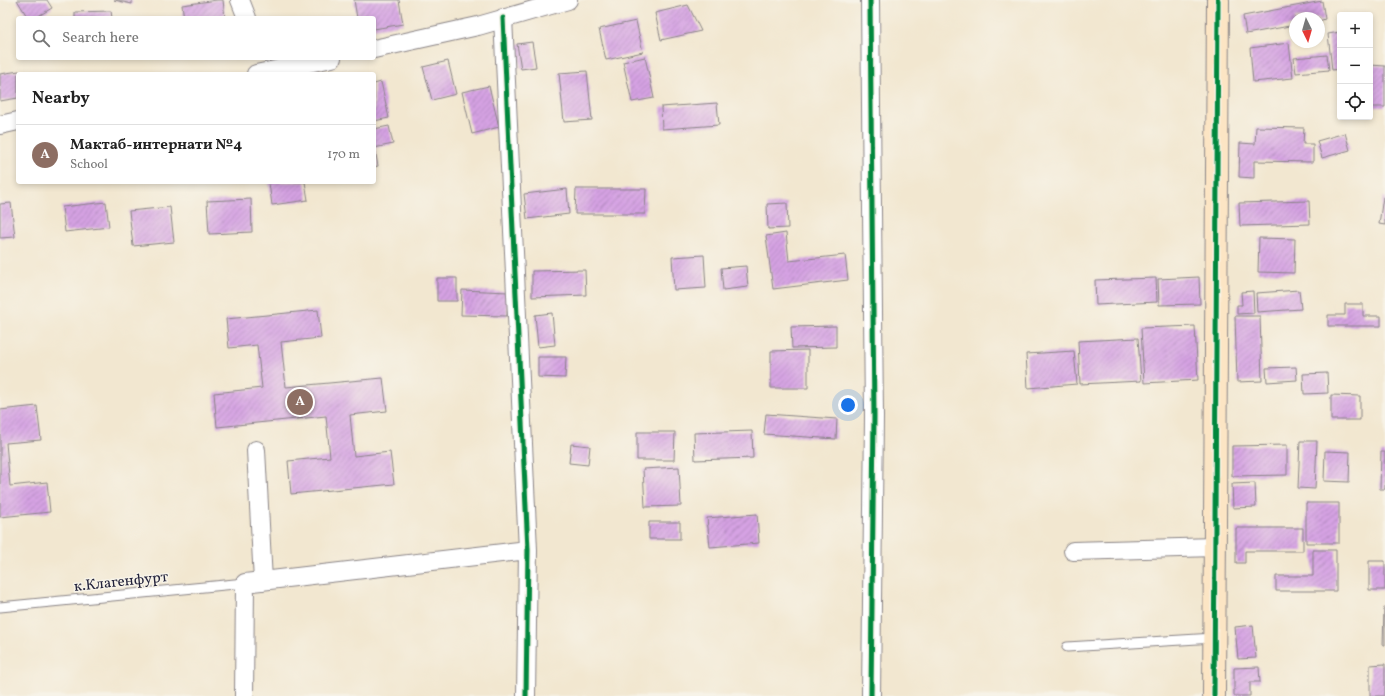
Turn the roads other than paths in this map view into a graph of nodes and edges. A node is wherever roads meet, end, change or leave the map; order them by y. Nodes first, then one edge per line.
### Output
1 (240, 0) edge
2 (870, 0) edge
3 (1218, 0) edge
4 (559, 1) edge
5 (246, 16) edge
6 (503, 18) junction
7 (376, 49) edge
8 (318, 60) edge
9 (261, 68) edge
10 (16, 121) edge
11 (0, 125) edge
12 (256, 450) dead end
13 (1215, 547) junction
14 (528, 550) junction
15 (1073, 551) dead end
16 (263, 581) junction
17 (245, 583) junction
18 (0, 607) edge
19 (1214, 638) junction
20 (1067, 646) dead end
21 (244, 696) edge
22 (526, 696) edge
23 (871, 696) edge
24 (1214, 696) edge

1 - 5 street
2 - 23 street
3 - 13 street
4 - 6 street
6 - 7 street
6 - 14 street
8 - 9 street
10 - 11 street
12 - 16 street
13 - 15 street
13 - 19 street
14 - 16 street
14 - 22 street
16 - 17 street
17 - 18 lane, к.Клагенфурт
17 - 21 street
19 - 20 lane
19 - 24 street

